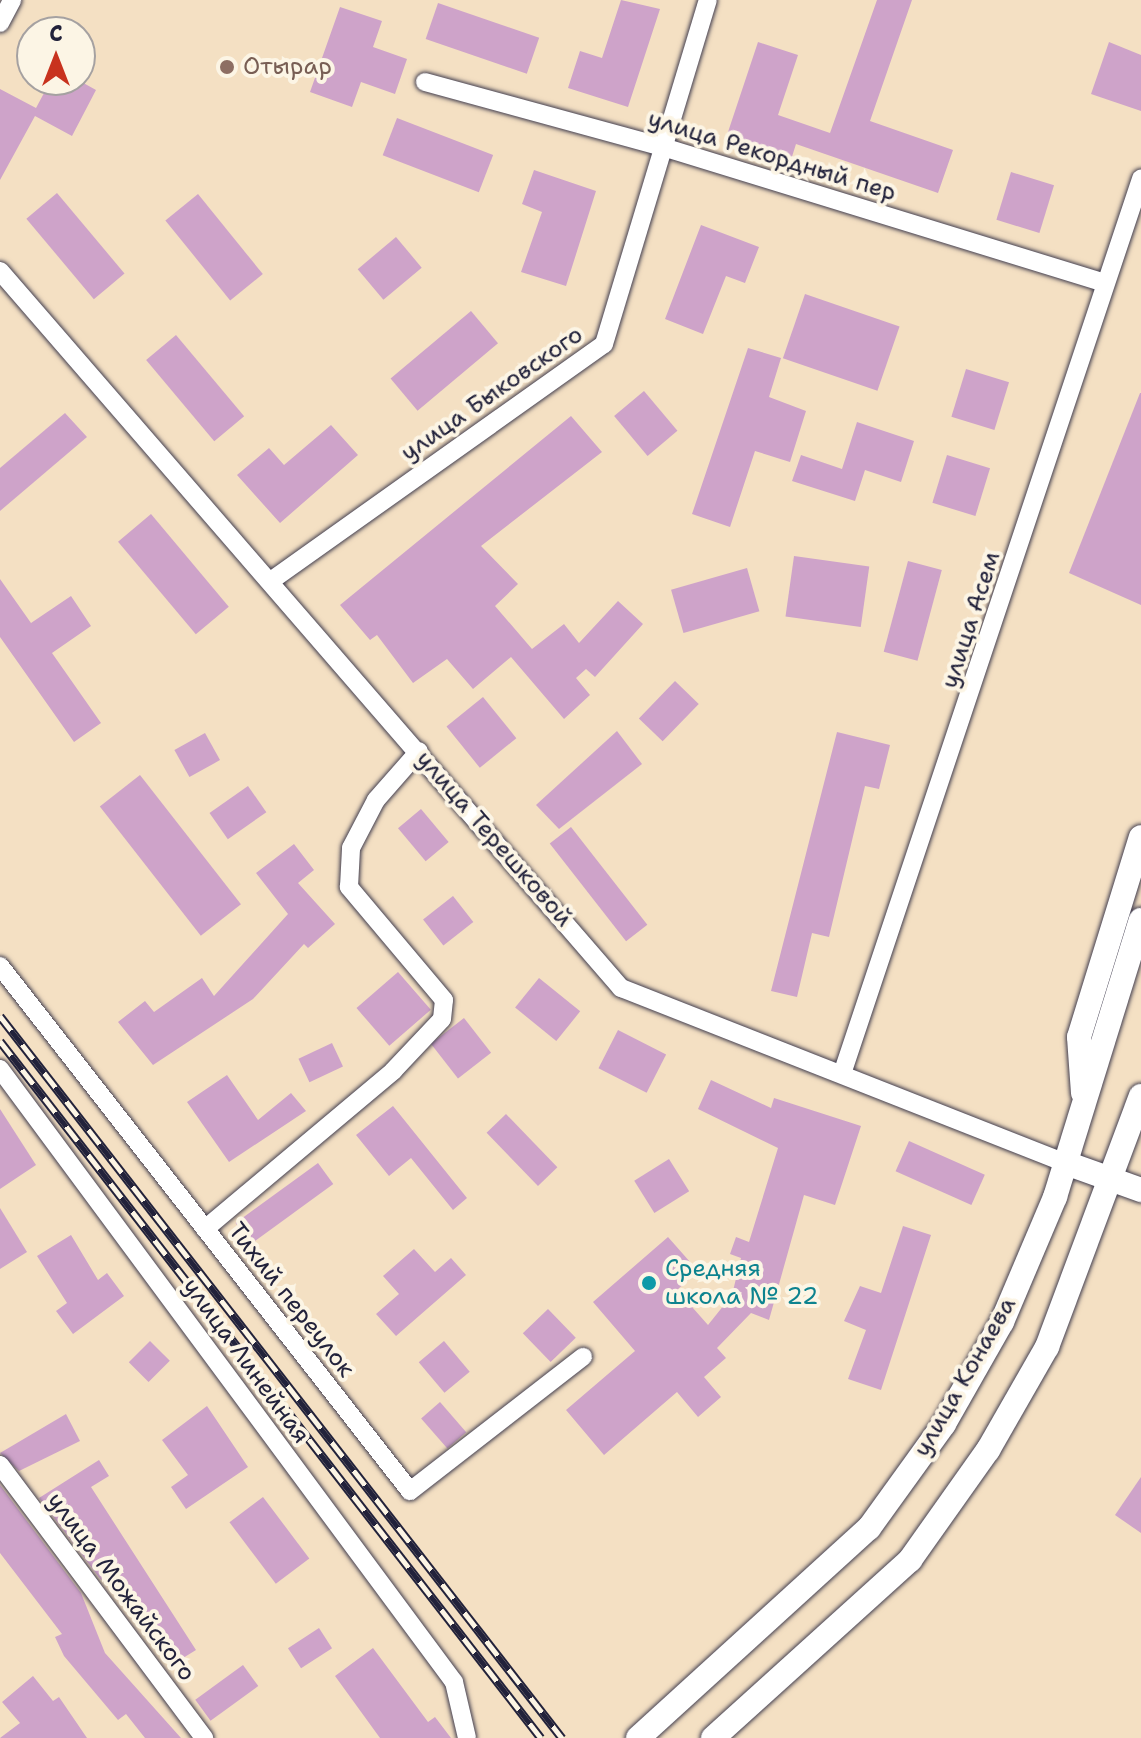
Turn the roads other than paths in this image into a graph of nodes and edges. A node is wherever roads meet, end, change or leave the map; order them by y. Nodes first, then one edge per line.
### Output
1 (12, 0) edge
2 (708, 0) edge
3 (0, 23) edge
4 (425, 82) dead end
5 (663, 147) junction
6 (1141, 179) edge
7 (0, 271) edge
8 (1102, 282) junction
9 (272, 580) junction
10 (419, 751) junction
11 (1141, 837) edge
12 (1141, 920) edge
13 (0, 966) edge
14 (0, 1069) edge
15 (842, 1074) junction
16 (1141, 1096) edge
17 (1084, 1105) junction
18 (1066, 1163) junction
19 (1115, 1181) junction
20 (1141, 1190) edge
21 (205, 1229) junction
22 (583, 1357) dead end
23 (0, 1465) edge
24 (204, 1738) edge
25 (467, 1738) edge
26 (638, 1738) edge
27 (713, 1738) edge

1 - 3 street
2 - 5 street, улица Быковского
4 - 5 street, улица Рекордный пер
5 - 8 street, улица Рекордный пер
5 - 9 street, улица Быковского
6 - 8 street, улица Асем
7 - 9 street, улица Терешковой
8 - 15 street, улица Асем
9 - 10 street, улица Терешковой
10 - 15 street, улица Терешковой
10 - 21 street
11 - 17 main road
12 - 17 main road, улица Конаева
13 - 21 street, Тихий переулок
14 - 25 street, улица Линейная
15 - 18 street, улица Терешковой
16 - 19 main road
17 - 18 main road, улица Конаева
18 - 19 main road, улица Терешковой
18 - 26 main road, улица Конаева
19 - 20 main road, улица Терешковой
19 - 27 main road
21 - 22 street, Тихий переулок
23 - 24 street, улица Можайского

